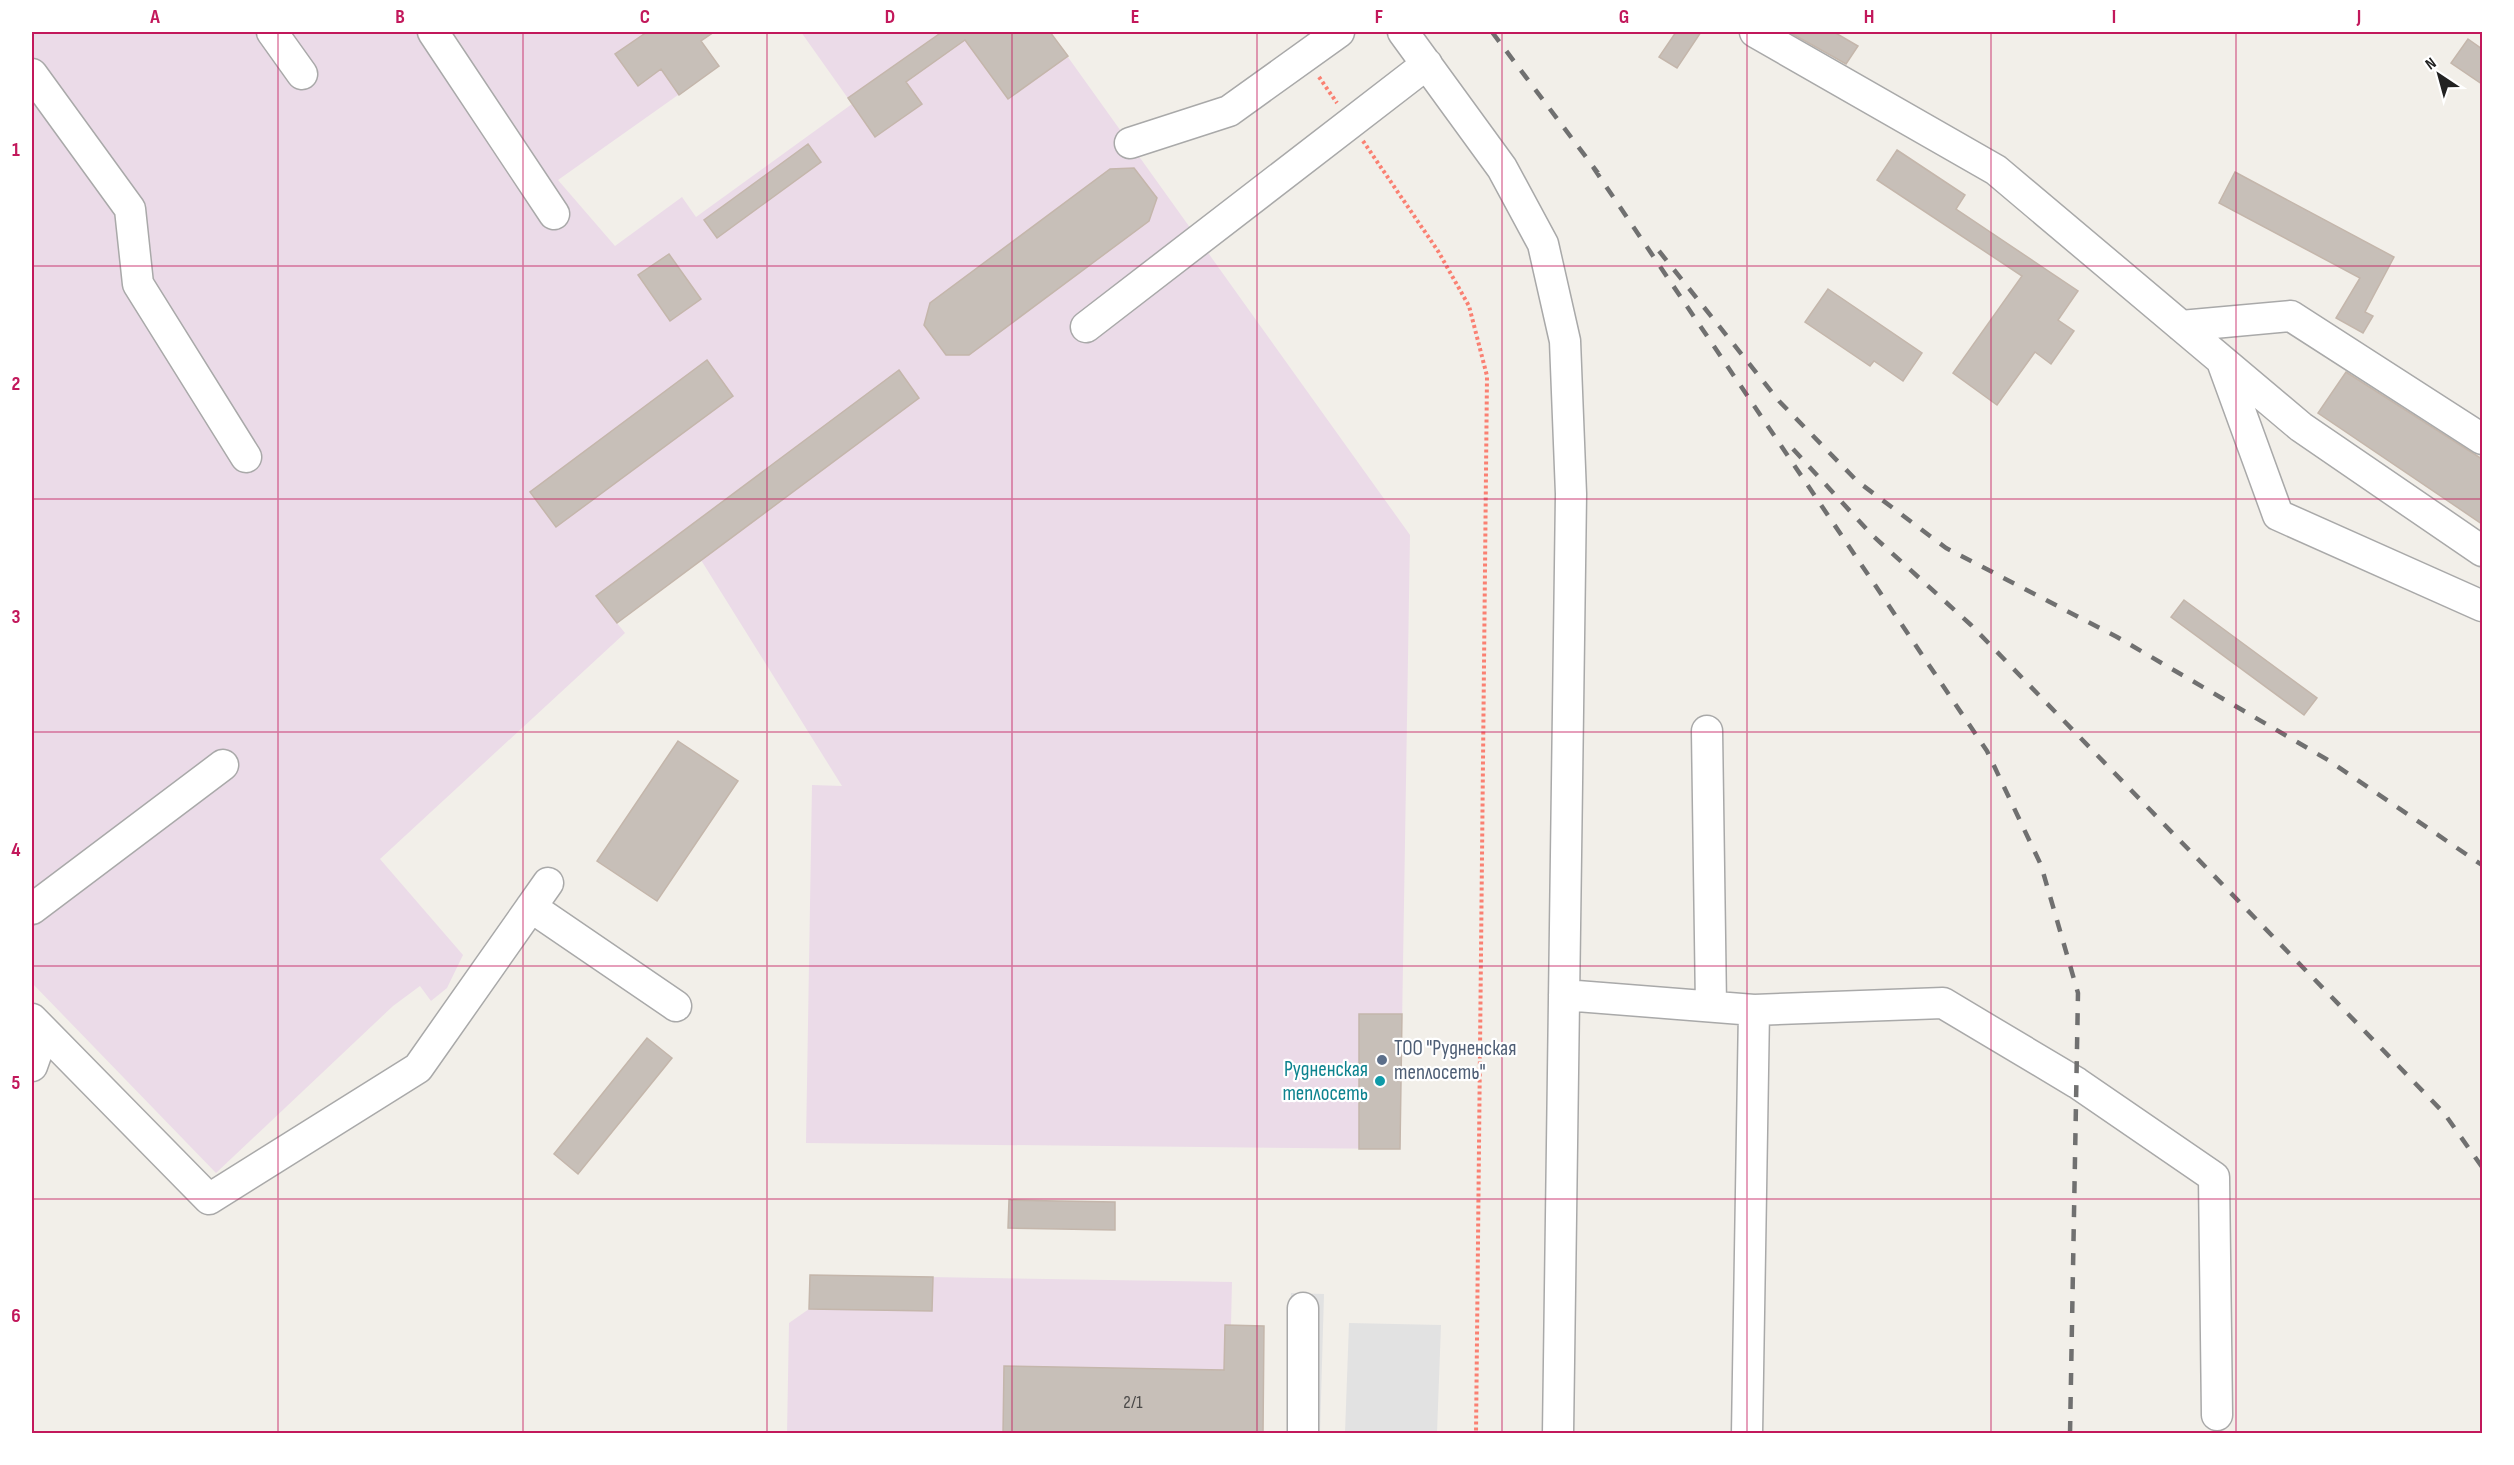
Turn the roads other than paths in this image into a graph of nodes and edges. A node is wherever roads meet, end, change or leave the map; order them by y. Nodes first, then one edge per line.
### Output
1 (272, 32) edge
2 (433, 32) edge
3 (1339, 32) edge
4 (1404, 32) edge
5 (1755, 32) edge
6 (1427, 64) junction
7 (32, 74) edge
8 (302, 74) dead end
9 (1130, 143) dead end
10 (554, 214) dead end
11 (2181, 326) junction
12 (1086, 327) dead end
13 (2222, 361) junction
14 (2482, 439) edge
15 (246, 458) dead end
16 (2482, 551) edge
17 (2482, 606) edge
18 (1707, 731) dead end
19 (223, 765) dead end
20 (32, 909) edge
21 (1564, 995) junction
22 (676, 1006) dead end
23 (1711, 1006) junction
24 (1754, 1010) junction
25 (38, 1025) edge
26 (32, 1066) edge
27 (1303, 1308) dead end
28 (2217, 1415) dead end
29 (1303, 1434) edge
30 (1558, 1434) edge
31 (1747, 1434) edge

1 - 8 street
2 - 10 street
3 - 9 street
4 - 6 street
5 - 11 street
6 - 12 street
6 - 21 street
7 - 15 street
11 - 13 street
11 - 14 street
13 - 16 street
13 - 17 street
18 - 23 street
19 - 20 street
21 - 23 street
21 - 30 street
22 - 25 street
23 - 24 street
24 - 28 street
24 - 31 street
25 - 26 street
27 - 29 street

